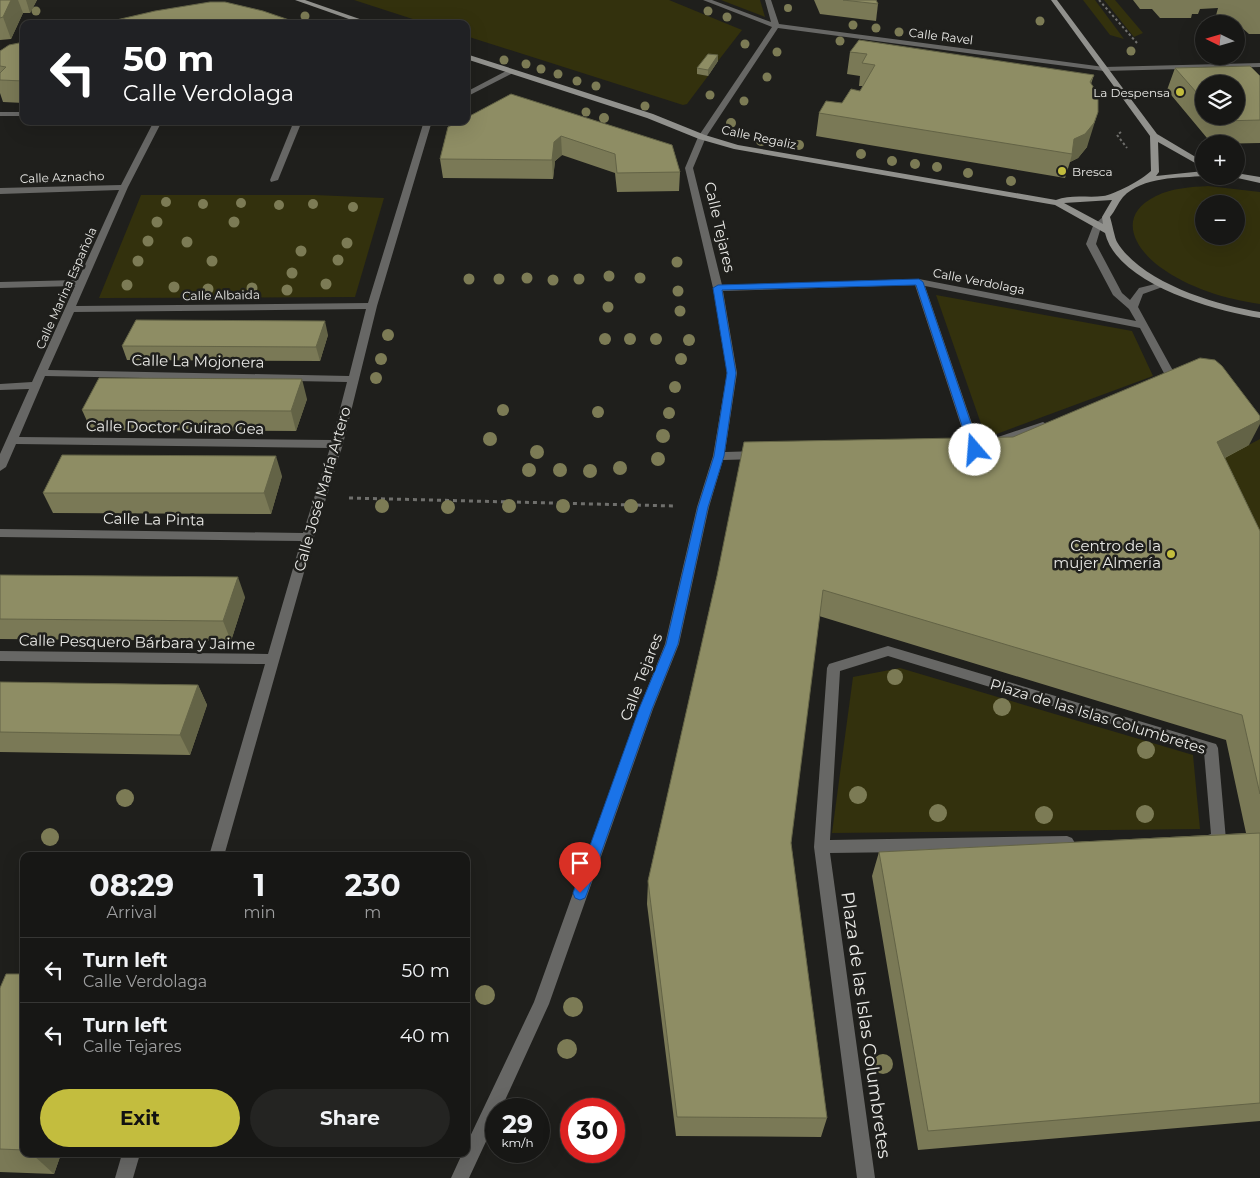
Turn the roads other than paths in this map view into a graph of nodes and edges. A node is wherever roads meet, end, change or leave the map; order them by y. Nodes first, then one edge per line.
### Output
1 (298, 0) edge
2 (706, 0) edge
3 (768, 0) edge
4 (1054, 0) edge
5 (359, 20) edge
6 (776, 26) junction
7 (470, 57) edge
8 (1260, 65) edge
9 (1104, 68) junction
10 (511, 72) junction
11 (470, 93) edge
12 (0, 114) edge
13 (20, 114) edge
14 (156, 125) edge
15 (296, 125) edge
16 (427, 125) edge
17 (1154, 136) junction
18 (702, 137) junction
19 (1195, 161) edge
20 (1195, 173) edge
21 (1245, 177) edge
22 (274, 180) dead end
23 (1148, 180) junction
24 (1260, 180) edge
25 (124, 187) junction
26 (0, 191) edge
27 (1122, 193) junction
28 (1058, 203) junction
29 (1106, 217) junction
30 (1097, 226) junction
31 (1111, 232) junction
32 (919, 282) junction
33 (82, 283) junction
34 (0, 285) edge
35 (1163, 285) junction
36 (718, 288) junction
37 (372, 306) junction
38 (1133, 307) junction
39 (70, 309) junction
40 (1259, 315) edge
41 (1144, 326) junction
42 (42, 373) junction
43 (354, 379) junction
44 (36, 385) junction
45 (1153, 385) edge
46 (0, 387) edge
47 (1050, 422) edge
48 (12, 440) junction
49 (337, 444) junction
50 (768, 455) edge
51 (719, 456) junction
52 (0, 467) edge
53 (0, 533) edge
54 (308, 537) junction
55 (0, 656) edge
56 (273, 660) junction
57 (1200, 841) edge
58 (1080, 843) edge
59 (822, 848) junction
60 (218, 852) edge
61 (130, 1157) edge
62 (470, 1157) edge
63 (470, 1157) edge
64 (124, 1178) edge
65 (460, 1178) edge
66 (866, 1178) edge

1 - 5 street
2 - 6 street, Calle Ravel
3 - 6 street
4 - 9 street
6 - 9 street, Calle Ravel
6 - 18 street, Calle Tejares
7 - 10 street, Calle Regaliz
8 - 9 street, Calle Ravel
9 - 17 street
10 - 11 street
10 - 18 street, Calle Regaliz
12 - 13 street
14 - 25 street, Calle Marina Española
15 - 22 street
16 - 37 street, Calle José María Artero
17 - 19 street
17 - 23 street
18 - 28 street, Calle Regaliz
18 - 36 street, Calle Tejares
20 - 23 street, Calle Regaliz
21 - 24 street
23 - 27 street, Calle Regaliz
25 - 26 street, Calle Aznacho
25 - 33 street, Calle Marina Española
27 - 28 street, Calle Regaliz
27 - 29 street
28 - 30 street, Calle Regaliz
29 - 30 street
29 - 31 street
30 - 31 street, Calle Regaliz
30 - 38 street
31 - 35 street
32 - 36 street, Calle Verdolaga
32 - 41 street, Calle Verdolaga
32 - 47 street
33 - 34 street
33 - 39 street, Calle Marina Española
35 - 38 street
35 - 40 street
36 - 51 street, Calle Tejares
37 - 39 street, Calle Albaida
37 - 43 street, Calle José María Artero
38 - 41 street
39 - 42 street, Calle Marina Española
41 - 45 street
42 - 43 street, Calle La Mojonera
42 - 44 street, Calle Marina Española
43 - 49 street, Calle José María Artero
44 - 46 street
44 - 48 street, Calle Marina Española
48 - 49 street, Calle Doctor Guirao Gea
48 - 52 street, Calle Marina Española
49 - 54 street, Calle José María Artero
50 - 51 street
51 - 62 street, Calle Tejares
53 - 54 street, Calle La Pinta
54 - 56 street, Calle José María Artero
55 - 56 street, Calle Pesquero Bárbara y Jaime
56 - 60 street, Calle José María Artero
57 - 59 street, Plaza de las Islas Columbretes
58 - 59 street
59 - 66 street, Plaza de las Islas Columbretes
61 - 64 street
63 - 65 street, Calle Tejares

